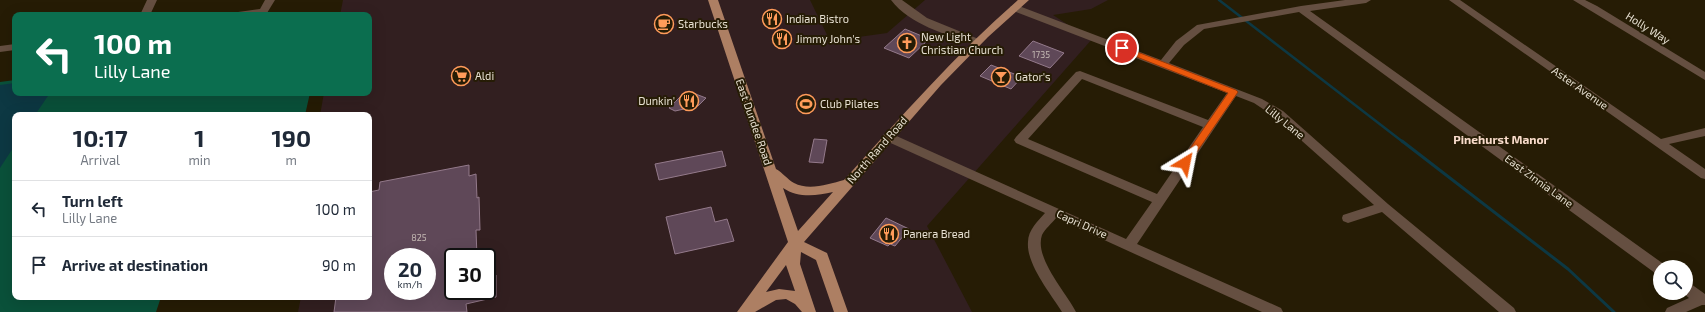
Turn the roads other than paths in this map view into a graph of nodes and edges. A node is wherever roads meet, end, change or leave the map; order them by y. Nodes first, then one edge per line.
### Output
1 (152, 0) edge
2 (270, 0) edge
3 (713, 0) edge
4 (896, 0) edge
5 (1024, 0) edge
6 (1366, 0) edge
7 (1454, 0) edge
8 (1578, 0) edge
9 (1015, 8) junction
10 (1301, 9) junction
11 (146, 12) edge
12 (257, 12) edge
13 (977, 42) junction
14 (12, 47) edge
15 (0, 49) edge
16 (1164, 64) junction
17 (1705, 78) edge
18 (1233, 92) junction
19 (1211, 126) junction
20 (1705, 132) edge
21 (888, 137) junction
22 (1659, 143) junction
23 (770, 168) junction
24 (1705, 175) edge
25 (849, 182) junction
26 (1159, 200) junction
27 (1384, 207) junction
28 (1054, 212) junction
29 (1348, 218) dead end
30 (795, 244) junction
31 (1129, 245) junction
32 (1653, 264) edge
33 (1693, 293) edge
34 (1703, 300) edge
35 (808, 309) edge
36 (744, 312) edge
37 (841, 312) edge
38 (1069, 312) edge
39 (1276, 312) edge
40 (1509, 312) edge
41 (1672, 312) edge

1 - 11 street
2 - 12 street
3 - 23 main road, East Dundee Road
4 - 13 street
5 - 9 main road, North Rand Road
6 - 10 street
7 - 22 street, Aster Avenue
8 - 17 street, Holly Way
9 - 13 main road, North Rand Road
9 - 16 street, Lilly Lane
10 - 16 street
10 - 32 street, East Zinnia Lane
13 - 21 main road, North Rand Road
14 - 15 street
16 - 18 street, Lilly Lane
18 - 19 street
18 - 27 street, Lilly Lane
19 - 26 street
19 - 26 street
20 - 22 street
21 - 25 main road, North Rand Road
21 - 28 street, Capri Drive
22 - 24 street, Aster Avenue
23 - 25 main road
23 - 30 main road, East Dundee Road
25 - 30 main road, North Rand Road
26 - 31 street
27 - 29 street
27 - 40 street, Lilly Lane
28 - 31 street, Capri Drive
28 - 38 street
30 - 35 main road, East Dundee Road
30 - 36 main road, North Rand Road
30 - 37 main road
31 - 39 street, Capri Drive
33 - 34 street
34 - 41 street
35 - 36 main road

